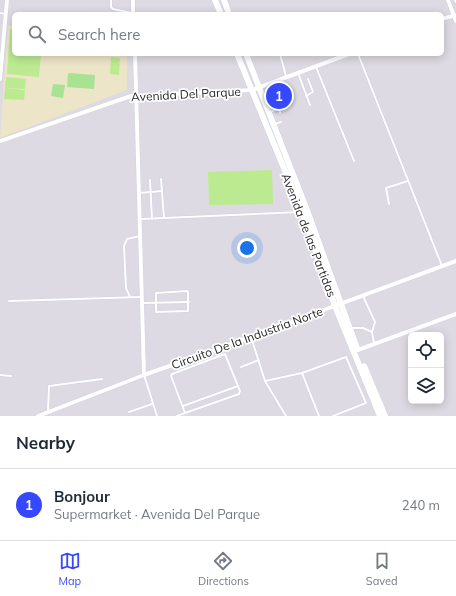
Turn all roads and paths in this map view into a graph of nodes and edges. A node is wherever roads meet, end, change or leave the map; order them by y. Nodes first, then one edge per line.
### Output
1 (7, 0) edge
2 (111, 0) edge
3 (133, 0) edge
4 (216, 0) edge
5 (224, 0) edge
6 (448, 0) edge
7 (128, 12) edge
8 (133, 12) edge
9 (220, 12) edge
10 (228, 12) edge
11 (0, 13) edge
12 (6, 14) junction
13 (455, 15) edge
14 (444, 18) edge
15 (456, 21) edge
16 (135, 56) edge
17 (238, 56) edge
18 (247, 56) edge
19 (280, 56) edge
20 (344, 56) edge
21 (359, 56) edge
22 (316, 66) junction
23 (298, 73) junction
24 (286, 78) junction
25 (0, 79) edge
26 (308, 79) dead end
27 (259, 89) junction
28 (252, 90) junction
29 (136, 95) junction
30 (262, 95) junction
31 (306, 96) junction
32 (310, 105) dead end
33 (280, 108) junction
34 (269, 113) junction
35 (280, 113) dead end
36 (281, 122) dead end
37 (274, 125) junction
38 (0, 141) edge
39 (354, 161) dead end
40 (161, 179) dead end
41 (150, 180) dead end
42 (408, 181) junction
43 (162, 191) junction
44 (150, 192) junction
45 (140, 193) junction
46 (390, 204) dead end
47 (302, 212) junction
48 (164, 218) junction
49 (141, 219) junction
50 (152, 219) junction
51 (141, 236) junction
52 (456, 261) edge
53 (442, 266) junction
54 (363, 295) junction
55 (130, 297) junction
56 (142, 297) junction
57 (9, 301) dead end
58 (189, 302) junction
59 (142, 303) junction
60 (155, 303) junction
61 (338, 304) junction
62 (456, 314) edge
63 (349, 328) junction
64 (372, 332) junction
65 (251, 337) junction
66 (374, 344) junction
67 (358, 350) junction
68 (259, 360) junction
69 (241, 366) dead end
70 (302, 372) junction
71 (0, 375) edge
72 (144, 375) junction
73 (11, 376) dead end
74 (102, 380) dead end
75 (265, 382) junction
76 (238, 386) junction
77 (152, 404) junction
78 (183, 406) junction
79 (48, 412) junction
80 (129, 412) dead end
81 (185, 413) junction
82 (38, 416) edge
83 (157, 416) edge
84 (177, 416) edge
85 (286, 416) edge
86 (319, 416) edge
87 (334, 416) edge
88 (380, 416) edge
89 (385, 416) edge

1 - 12 street
2 - 7 lane
3 - 8 street
4 - 9 main road
5 - 10 main road
6 - 13 street
11 - 12 lane
12 - 25 street
13 - 14 street
13 - 15 street
16 - 29 street
17 - 28 main road, Avenida de las Partidas
18 - 27 main road, Avenida de las Partidas
19 - 24 lane
20 - 22 street, Avenida Del Parque
21 - 42 lane
22 - 23 street, Avenida Del Parque
22 - 39 lane
23 - 24 street, Avenida Del Parque
23 - 31 lane
24 - 27 street, Avenida Del Parque
26 - 31 lane
27 - 28 street, Avenida Del Parque
27 - 30 main road, Avenida de las Partidas
28 - 29 street, Avenida Del Parque
28 - 47 main road, Avenida de las Partidas
29 - 38 street, Avenida Del Parque
29 - 45 street
30 - 33 lane
30 - 34 main road, Avenida de las Partidas
31 - 32 lane
33 - 34 lane
33 - 35 lane
34 - 37 main road, Avenida de las Partidas
36 - 37 lane
37 - 61 main road, Avenida de las Partidas
40 - 43 lane
41 - 44 lane
42 - 46 lane
42 - 53 lane
43 - 44 lane
43 - 48 lane
44 - 45 lane
44 - 50 lane
45 - 49 street
47 - 48 lane
47 - 61 main road, Avenida de las Partidas
48 - 50 lane
49 - 50 lane
49 - 51 street
51 - 55 lane
51 - 56 street
52 - 53 street, Circuito De la Industria Norte
53 - 54 street, Circuito De la Industria Norte
54 - 61 street, Circuito De la Industria Norte
54 - 64 lane
55 - 56 lane
55 - 57 lane
56 - 59 street
58 - 60 lane
58 - 60 lane
58 - 60 lane
59 - 60 lane
59 - 72 street
61 - 63 main road, Avenida de las Partidas
61 - 65 street, Circuito De la Industria Norte
61 - 88 main road, Avenida de las Partidas
62 - 66 street
63 - 64 lane
63 - 67 main road, Avenida de las Partidas
64 - 66 lane
65 - 68 lane
65 - 72 street, Circuito De la Industria Norte
66 - 67 street
67 - 89 main road, Avenida de las Partidas
68 - 69 lane
68 - 75 lane
70 - 75 lane
70 - 86 lane
70 - 87 lane
71 - 73 lane
72 - 77 lane
72 - 79 street, Circuito De la Industria Norte
74 - 79 lane
75 - 85 lane
76 - 78 lane
76 - 78 lane
76 - 81 lane
77 - 80 lane
77 - 83 lane
78 - 81 lane
79 - 82 street, Circuito De la Industria Norte
81 - 84 lane

